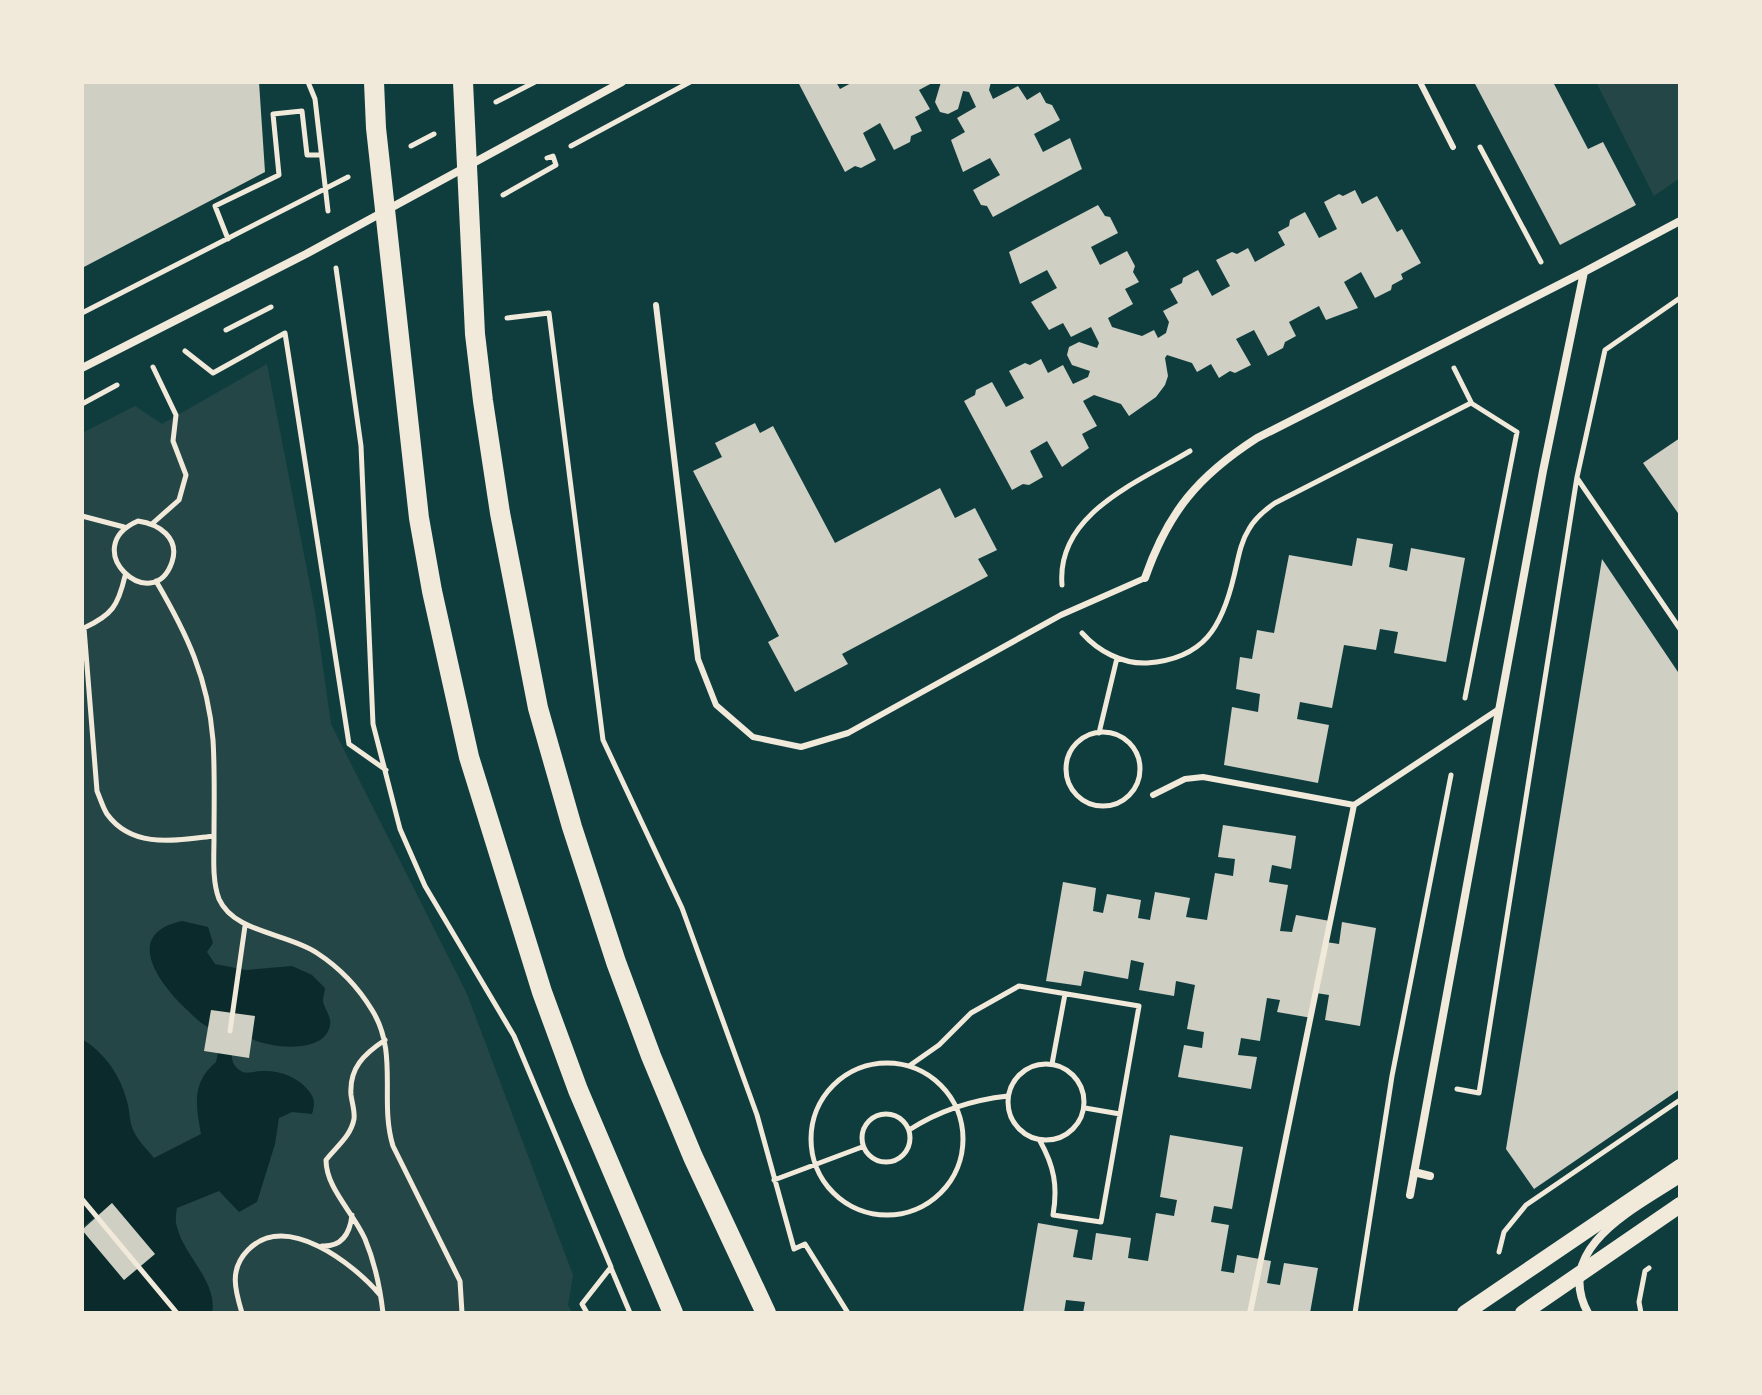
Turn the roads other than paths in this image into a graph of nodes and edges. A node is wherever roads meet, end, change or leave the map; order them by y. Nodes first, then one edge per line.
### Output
1 (374, 82) edge
2 (463, 82) edge
3 (622, 82) edge
4 (1420, 82) edge
5 (1453, 147) dead end
6 (1680, 221) edge
7 (1584, 272) junction
8 (656, 305) dead end
9 (82, 368) edge
10 (1145, 578) joint
11 (1499, 709) junction
12 (1153, 795) dead end
13 (1354, 805) junction
14 (1680, 1167) edge
15 (1414, 1172) junction
16 (1430, 1176) dead end
17 (1680, 1179) edge
18 (1410, 1195) dead end
19 (1680, 1205) edge
20 (673, 1313) edge
21 (766, 1313) edge
22 (1250, 1313) edge
23 (1465, 1313) edge
24 (1523, 1313) edge
25 (1588, 1313) edge

1 - 20 main road
2 - 21 main road
3 - 9 street
4 - 5 lane
6 - 7 street
7 - 10 street
7 - 11 street
8 - 10 lane
11 - 13 lane
11 - 15 street
12 - 13 lane
13 - 22 lane
14 - 23 main road
15 - 16 street
15 - 18 street
17 - 25 street
19 - 24 main road

